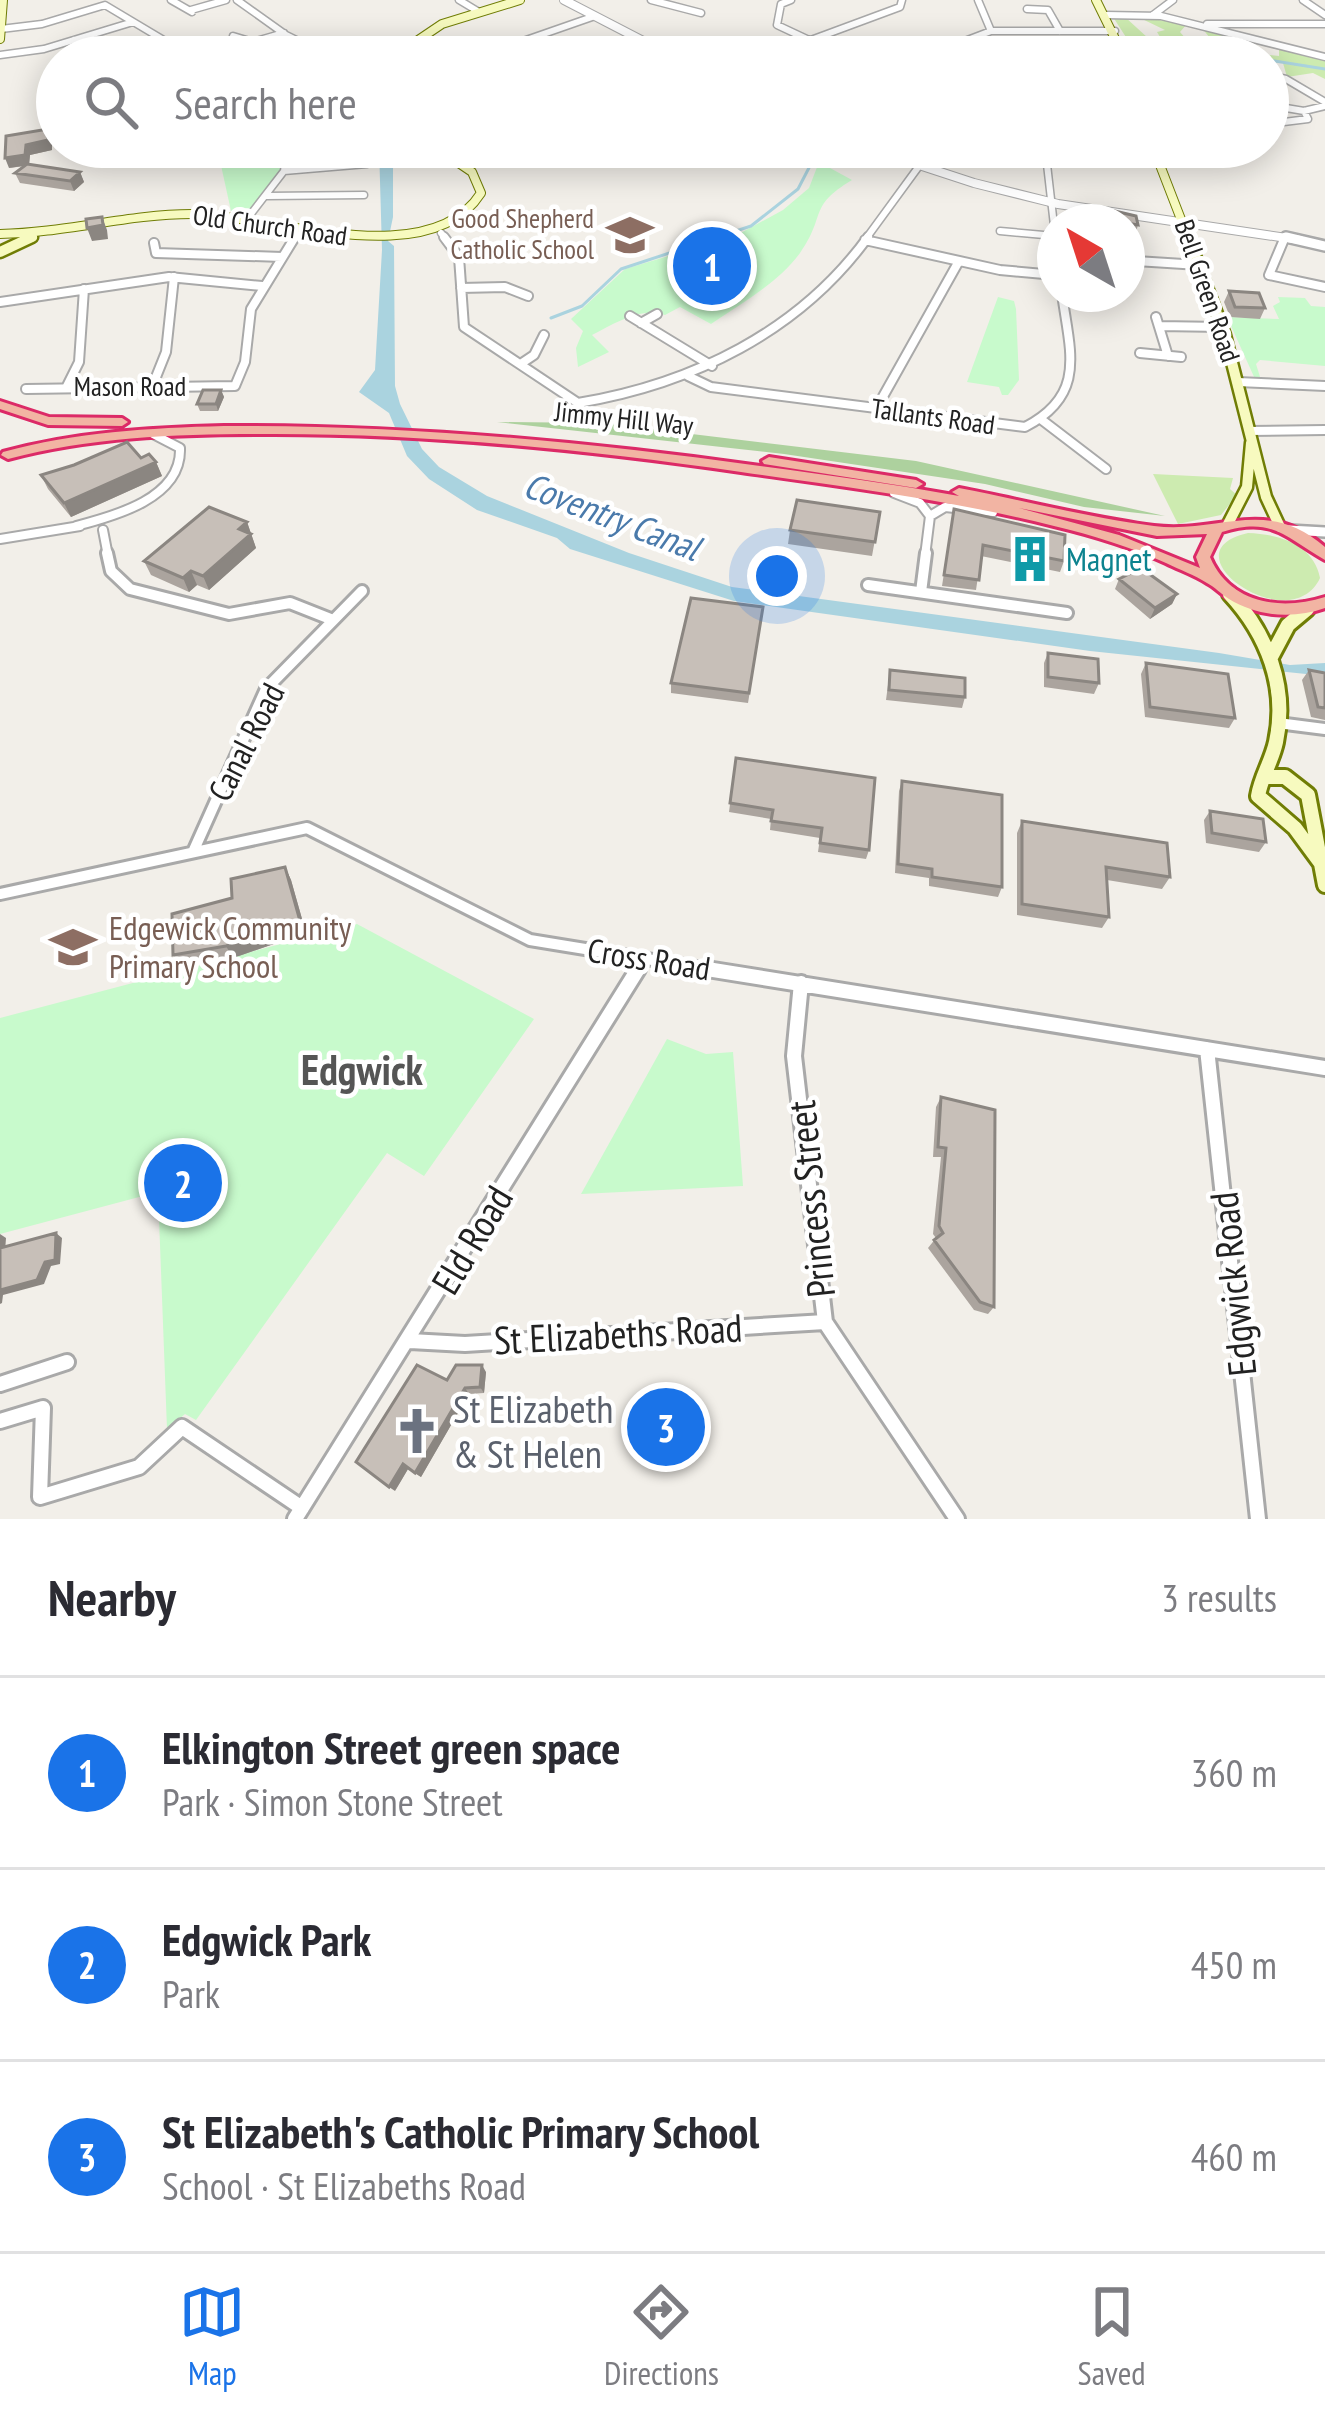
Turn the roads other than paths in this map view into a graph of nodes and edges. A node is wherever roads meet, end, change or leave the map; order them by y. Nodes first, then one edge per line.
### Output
1 (171, 0) edge
2 (226, 0) edge
3 (237, 0) edge
4 (460, 0) edge
5 (520, 0) edge
6 (564, 0) edge
7 (651, 0) edge
8 (790, 0) edge
9 (902, 0) edge
10 (978, 0) edge
11 (1096, 0) edge
12 (1173, 0) edge
13 (1303, 0) edge
14 (2, 1) edge
15 (1027, 9) dead end
16 (479, 11) junction
17 (1, 13) edge
18 (701, 13) dead end
19 (1105, 15) junction
20 (1154, 15) junction
21 (1325, 15) edge
22 (595, 16) junction
23 (133, 22) junction
24 (1325, 24) edge
25 (1204, 26) junction
26 (1, 29) edge
27 (991, 31) junction
28 (1060, 31) junction
29 (1114, 31) junction
30 (284, 33) junction
31 (87, 36) edge
32 (157, 36) edge
33 (274, 36) edge
34 (290, 36) edge
35 (421, 36) edge
36 (538, 36) edge
37 (634, 36) edge
38 (800, 36) edge
39 (820, 36) edge
40 (978, 36) edge
41 (1116, 36) edge
42 (1243, 36) edge
43 (0, 39) edge
44 (36, 48) edge
45 (1289, 48) edge
46 (0, 55) edge
47 (1325, 57) edge
48 (1289, 81) edge
49 (1325, 90) edge
50 (1311, 94) junction
51 (1325, 104) edge
52 (1289, 109) edge
53 (1304, 111) junction
54 (1289, 123) edge
55 (284, 168) edge
56 (320, 168) edge
57 (466, 168) edge
58 (919, 168) edge
59 (924, 168) edge
60 (1048, 168) edge
61 (1161, 168) edge
62 (284, 171) junction
63 (364, 195) dead end
64 (266, 196) junction
65 (1053, 203) junction
66 (247, 219) junction
67 (1182, 220) junction
68 (1000, 231) dead end
69 (299, 232) junction
70 (441, 233) dead end
71 (1037, 234) edge
72 (1286, 236) junction
73 (8, 238) edge
74 (865, 240) junction
75 (154, 243) dead end
76 (230, 243) dead end
77 (1325, 246) edge
78 (0, 255) edge
79 (222, 256) junction
80 (282, 256) junction
81 (959, 262) junction
82 (1145, 264) edge
83 (1199, 265) junction
84 (1037, 272) edge
85 (174, 277) junction
86 (262, 286) junction
87 (1325, 287) edge
88 (461, 288) junction
89 (84, 290) junction
90 (527, 296) dead end
91 (0, 302) edge
92 (1064, 312) edge
93 (658, 314) dead end
94 (630, 316) dead end
95 (641, 323) junction
96 (1222, 327) junction
97 (544, 335) dead end
98 (1140, 353) dead end
99 (1168, 356) junction
100 (1181, 357) dead end
101 (522, 363) junction
102 (712, 366) junction
103 (688, 376) junction
104 (1238, 382) junction
105 (1325, 386) edge
106 (152, 387) junction
107 (66, 388) junction
108 (26, 389) dead end
109 (578, 403) junction
110 (7, 406) edge
111 (876, 409) junction
112 (579, 417) dead end
113 (1042, 420) junction
114 (386, 428) junction
115 (430, 430) junction
116 (1325, 430) edge
117 (138, 432) junction
118 (1251, 434) junction
119 (2, 459) edge
120 (1106, 469) dead end
121 (881, 489) junction
122 (118, 513) junction
123 (930, 516) junction
124 (1026, 516) junction
125 (76, 526) junction
126 (1222, 527) junction
127 (1284, 528) junction
128 (103, 530) junction
129 (1325, 532) edge
130 (0, 539) edge
131 (1325, 554) edge
132 (868, 585) dead end
133 (1220, 585) junction
134 (362, 591) dead end
135 (922, 592) junction
136 (1320, 604) edge
137 (1067, 613) dead end
138 (333, 620) junction
139 (1271, 657) junction
140 (1325, 729) edge
141 (1278, 730) junction
142 (1266, 777) junction
143 (1294, 781) junction
144 (1308, 807) junction
145 (1278, 814) junction
146 (193, 852) junction
147 (1320, 862) junction
148 (1325, 885) edge
149 (0, 894) edge
150 (645, 958) junction
151 (801, 983) junction
152 (1207, 1048) junction
153 (1325, 1067) edge
154 (825, 1322) junction
155 (410, 1340) junction
156 (67, 1362) dead end
157 (0, 1384) edge
158 (0, 1421) edge
159 (299, 1514) edge
160 (957, 1519) edge
161 (1258, 1519) edge

1 - 2 street
3 - 30 street
4 - 16 street
5 - 16 main road
6 - 22 street
7 - 18 street
8 - 38 street
9 - 39 street
10 - 27 street
11 - 19 main road
12 - 20 street
13 - 21 street
14 - 17 main road
15 - 28 street
16 - 35 main road
17 - 26 main road
19 - 20 street
19 - 29 main road
20 - 25 street
22 - 36 street
22 - 37 street
23 - 26 street
23 - 31 street
23 - 32 street
24 - 25 street
25 - 42 street
26 - 43 main road
27 - 28 street
27 - 40 street
28 - 29 street
29 - 41 main road
30 - 33 street
30 - 34 street
44 - 46 street
45 - 47 street
48 - 50 street
49 - 50 street
50 - 51 street
51 - 53 street
52 - 53 street
53 - 54 street
55 - 62 street
56 - 62 street
57 - 69 main road, Old Church Road
58 - 74 street
59 - 65 street
60 - 65 street
61 - 67 main road, Bell Green Road
62 - 64 street
63 - 64 street
64 - 66 street
65 - 67 street
66 - 69 main road, Old Church Road
66 - 73 main road, Old Church Road
67 - 72 street
67 - 83 main road, Bell Green Road
68 - 71 street
69 - 80 street
70 - 88 street
72 - 77 street
72 - 87 street
73 - 78 main road, Old Church Road
74 - 81 street
74 - 102 street
75 - 79 street
76 - 79 street
79 - 80 street
80 - 86 street
81 - 84 street
81 - 111 street
82 - 83 street
83 - 96 main road, Bell Green Road
85 - 86 street
85 - 89 street
85 - 106 street
86 - 106 street, Mason Road
88 - 90 street
88 - 101 street
89 - 91 street
89 - 107 street
92 - 113 street, Tallants Road
93 - 95 street
94 - 95 street
95 - 102 street
96 - 99 street
96 - 104 main road, Bell Green Road
97 - 101 street
98 - 99 street
99 - 100 street
101 - 109 street
102 - 103 street
103 - 109 street
103 - 111 street, Tallants Road
104 - 105 street
104 - 118 main road, Bell Green Road
106 - 107 street, Mason Road
107 - 108 street, Mason Road
109 - 112 street
110 - 114 highway, Jimmy Hill Way
110 - 119 highway
111 - 113 street, Tallants Road
113 - 120 street
114 - 115 highway, Jimmy Hill Way
114 - 117 highway, Jimmy Hill Way
115 - 121 highway, Jimmy Hill Way
115 - 126 highway, Jimmy Hill Way
116 - 118 street
117 - 119 highway, Jimmy Hill Way
117 - 122 street
118 - 126 main road, Bell Green Road
118 - 127 main road, Bell Green Road
121 - 123 street, Jimmy Hill Way
121 - 124 highway, Jimmy Hill Way
122 - 125 street
122 - 128 street
123 - 124 street, Jimmy Hill Way
123 - 135 street
124 - 133 highway, Jimmy Hill Way
125 - 128 street
125 - 130 street
126 - 127 highway, Jimmy Hill Way
126 - 133 highway
127 - 129 street
127 - 131 highway
128 - 138 street
132 - 135 street
133 - 136 highway, Jimmy Hill Way
133 - 139 main road
134 - 138 street, Canal Road
135 - 137 street
136 - 139 main road
138 - 146 street, Canal Road
139 - 141 main road
140 - 141 street
141 - 142 main road
141 - 143 main road
142 - 143 main road
142 - 145 main road
143 - 144 main road
144 - 145 main road
144 - 147 main road
145 - 147 main road
146 - 149 street, Cross Road
146 - 150 street, Cross Road
147 - 148 main road
150 - 151 street, Cross Road
150 - 155 street, Eld Road
151 - 152 street, Cross Road
151 - 154 street, Princess Street
152 - 153 street, Cross Road
152 - 161 street, Edgwick Road
154 - 155 street, St Elizabeths Road
154 - 160 street, Princess Street
155 - 159 street, Eld Road
156 - 157 street
158 - 159 street

